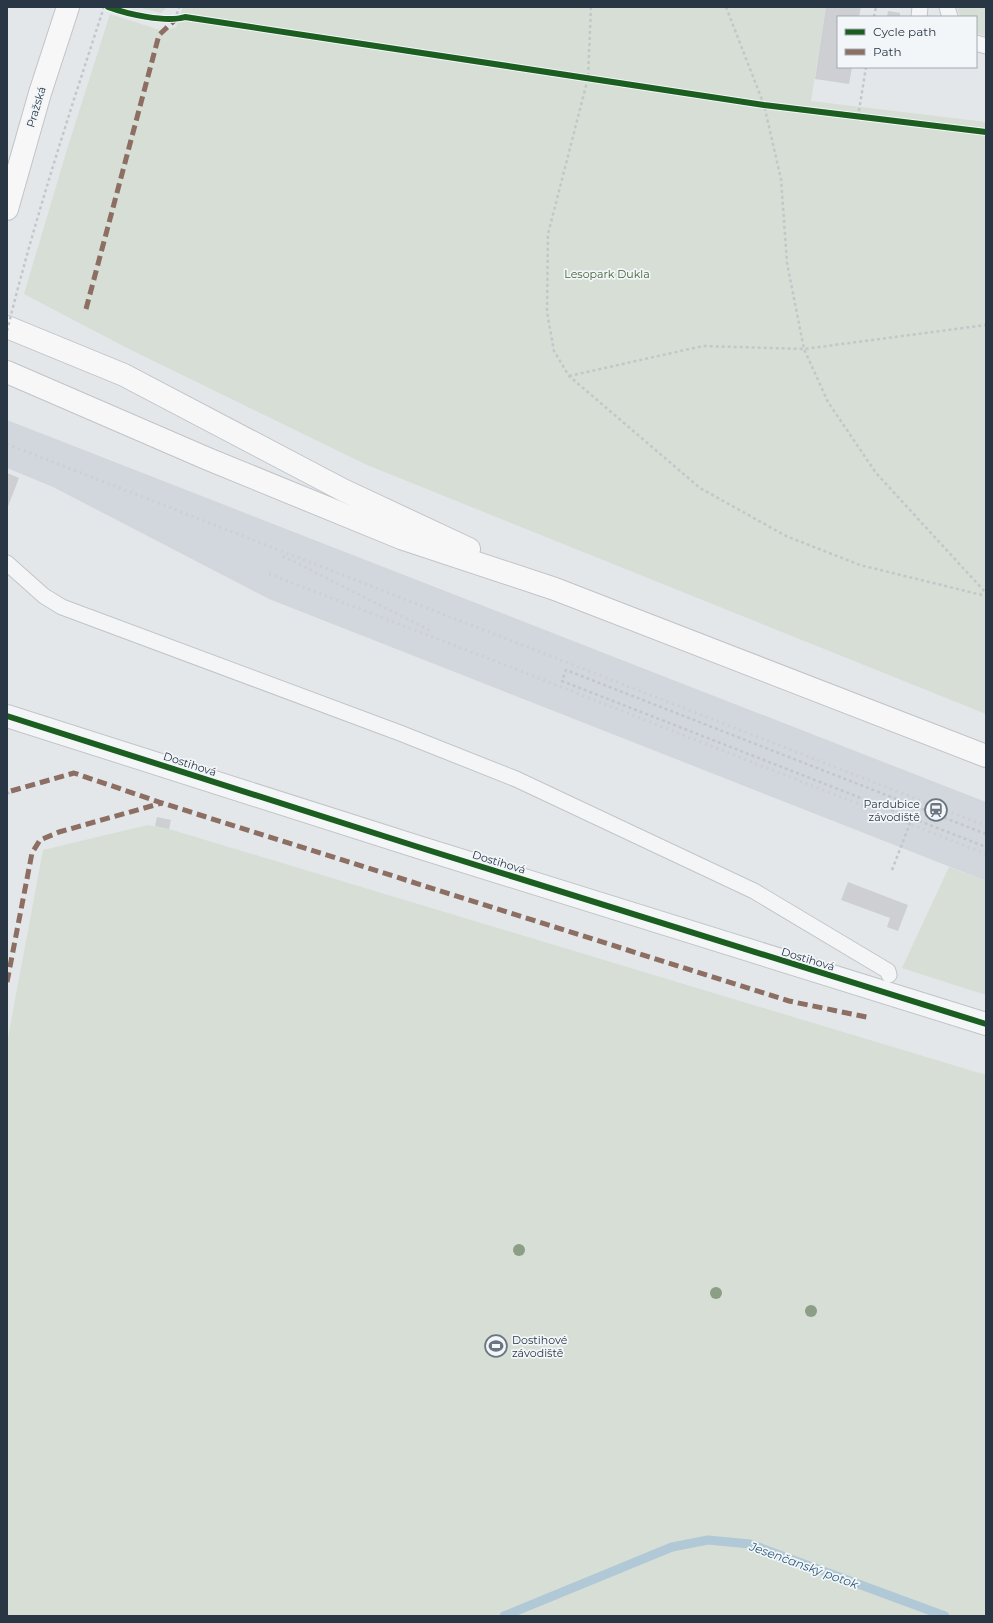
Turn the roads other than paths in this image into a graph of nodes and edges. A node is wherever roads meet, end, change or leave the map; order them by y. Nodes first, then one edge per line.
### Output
1 (68, 7) edge
2 (7, 209) edge
3 (7, 327) edge
4 (7, 372) edge
5 (7, 562) edge
6 (555, 589) junction
7 (7, 716) edge
8 (986, 756) edge
9 (889, 975) dead end
10 (986, 1024) edge

1 - 2 main road, Pražská
3 - 6 main road
4 - 6 main road
5 - 9 lane
6 - 8 main road
7 - 10 street, Dostihová

